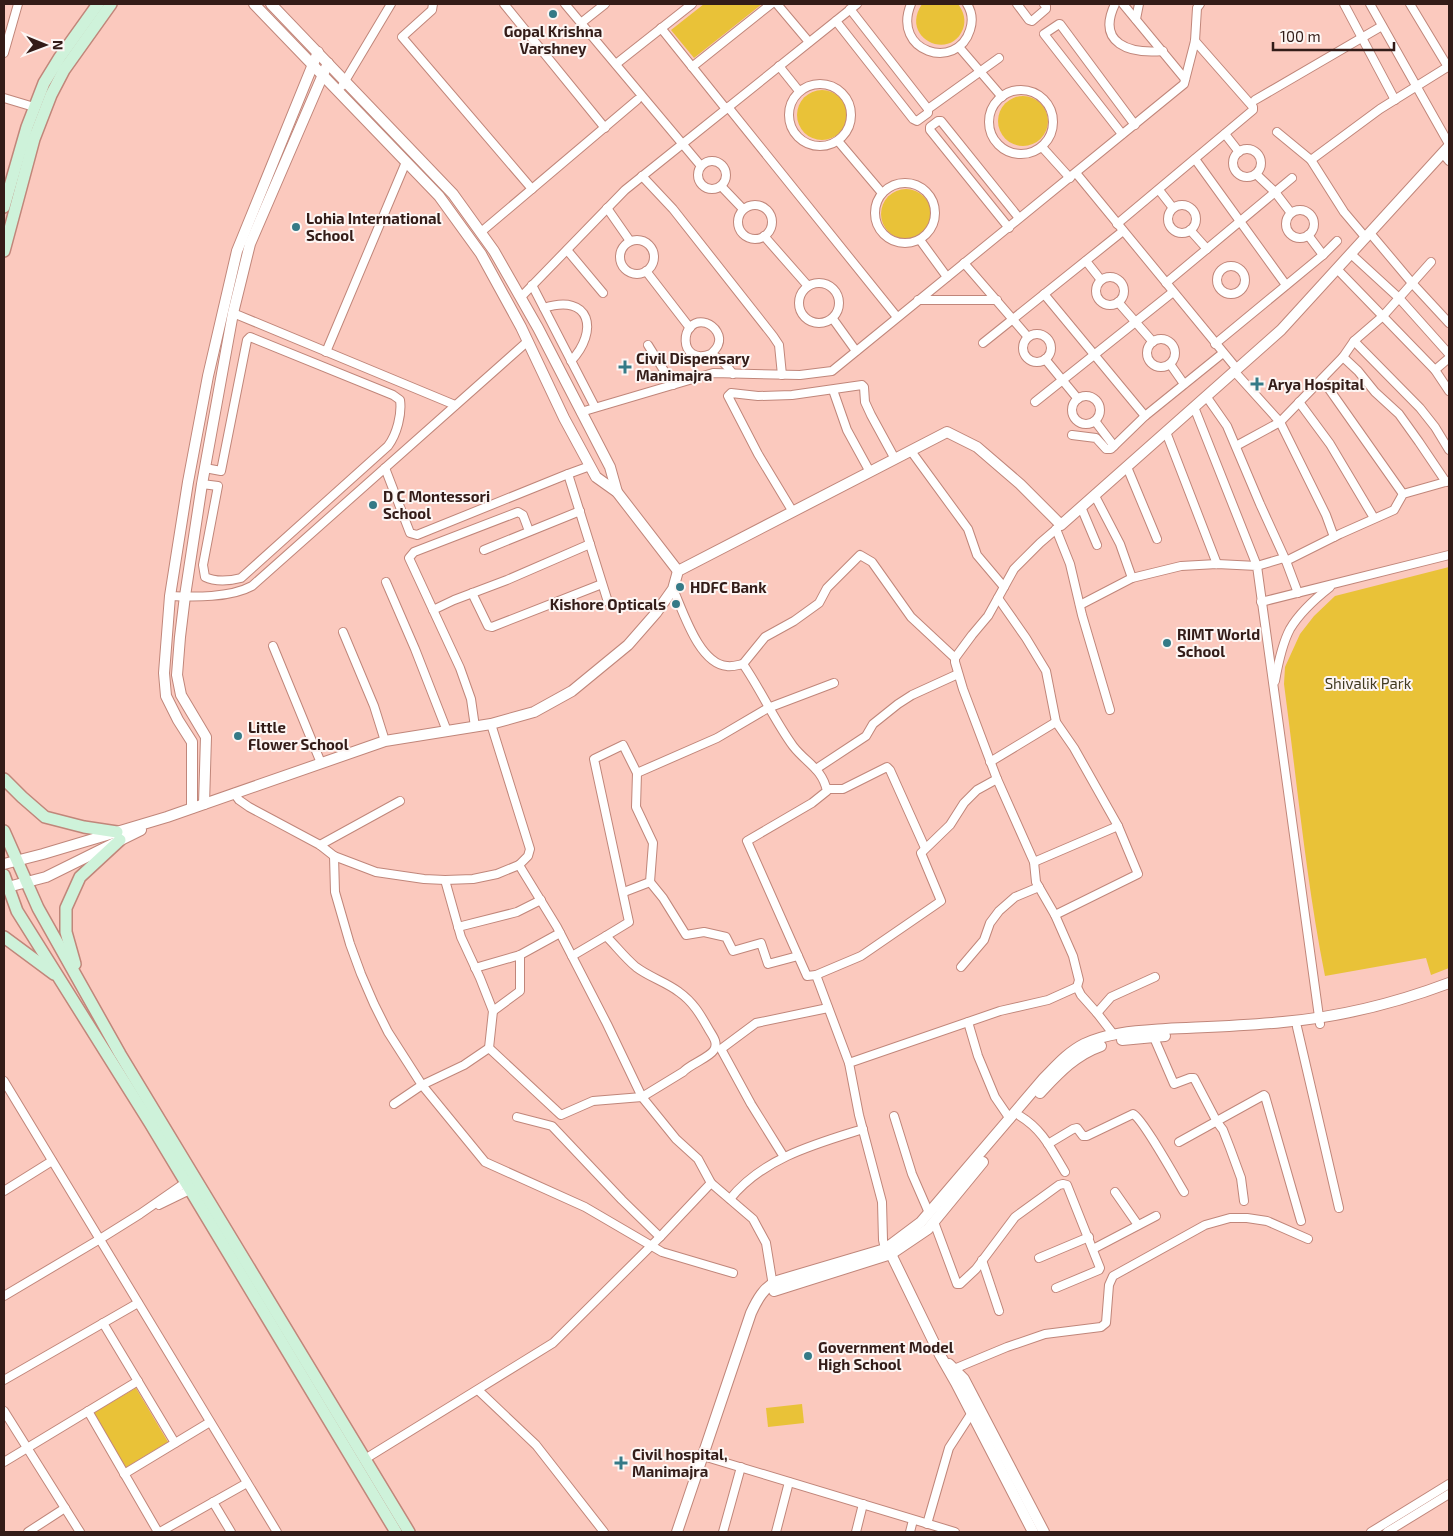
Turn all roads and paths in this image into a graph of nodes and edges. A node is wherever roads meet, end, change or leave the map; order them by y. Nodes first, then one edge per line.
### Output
1 (18, 4) edge
2 (98, 4) edge
3 (111, 4) edge
4 (254, 4) edge
5 (271, 4) edge
6 (391, 4) edge
7 (433, 4) edge
8 (504, 4) edge
9 (565, 4) edge
10 (605, 4) edge
11 (692, 4) edge
12 (770, 4) edge
13 (777, 4) edge
14 (911, 4) edge
15 (967, 4) edge
16 (1017, 4) edge
17 (1044, 4) edge
18 (1115, 4) edge
19 (1123, 4) edge
20 (1139, 4) edge
21 (1344, 4) edge
22 (1370, 4) edge
23 (1410, 4) edge
24 (1197, 5) edge
25 (853, 6) edge
26 (1136, 19) junction
27 (836, 21) junction
28 (581, 23) junction
29 (1382, 26) junction
30 (661, 28) junction
31 (1362, 38) junction
32 (1195, 41) junction
33 (809, 42) junction
34 (959, 47) junction
35 (1163, 51) junction
36 (318, 52) junction
37 (4, 53) edge
38 (999, 58) dead end
39 (328, 62) junction
40 (616, 64) junction
41 (312, 65) junction
42 (779, 66) junction
43 (692, 67) junction
44 (1449, 67) edge
45 (980, 71) junction
46 (323, 75) junction
47 (1185, 79) junction
48 (345, 81) junction
49 (1416, 87) junction
50 (799, 91) junction
51 (339, 92) junction
52 (1002, 97) junction
53 (4, 98) edge
54 (637, 100) dead end
55 (1255, 100) dead end
56 (1394, 100) junction
57 (34, 107) junction
58 (727, 108) junction
59 (928, 109) junction
60 (1135, 125) junction
61 (605, 128) junction
62 (1277, 132) dead end
63 (1122, 134) junction
64 (1224, 134) junction
65 (838, 141) junction
66 (683, 144) junction
67 (1042, 147) junction
68 (1448, 151) edge
69 (1239, 152) junction
70 (1195, 159) junction
71 (1311, 160) junction
72 (406, 162) junction
73 (701, 166) junction
74 (1256, 174) junction
75 (642, 176) junction
76 (1073, 176) junction
77 (1292, 178) dead end
78 (721, 186) junction
79 (532, 189) junction
80 (1159, 190) junction
81 (1275, 192) junction
82 (882, 193) junction
83 (4, 207) edge
84 (607, 208) junction
85 (1173, 208) junction
86 (743, 209) junction
87 (1291, 213) junction
88 (1019, 218) junction
89 (1240, 222) junction
90 (1117, 224) junction
91 (1008, 228) junction
92 (1190, 230) junction
93 (1123, 231) junction
94 (481, 232) junction
95 (1308, 235) junction
96 (764, 236) junction
97 (1368, 236) junction
98 (920, 240) junction
99 (630, 241) junction
100 (1337, 241) dead end
101 (245, 242) junction
102 (1207, 249) junction
103 (567, 250) junction
104 (4, 251) edge
105 (1351, 254) junction
106 (1323, 255) junction
107 (1086, 261) junction
108 (1432, 262) dead end
109 (964, 263) junction
110 (1337, 269) junction
111 (646, 271) junction
112 (947, 277) junction
113 (1101, 280) junction
114 (1166, 283) junction
115 (1412, 283) junction
116 (532, 285) junction
117 (1286, 285) junction
118 (808, 286) junction
119 (1173, 292) junction
120 (603, 293) dead end
121 (1044, 294) junction
122 (521, 297) junction
123 (1399, 298) junction
124 (918, 300) junction
125 (997, 300) junction
126 (1118, 302) junction
127 (511, 307) junction
128 (544, 308) junction
129 (233, 313) junction
130 (1383, 316) junction
131 (897, 317) junction
132 (1013, 318) junction
133 (832, 319) junction
134 (1135, 322) junction
135 (1449, 323) edge
136 (690, 328) junction
137 (1028, 337) junction
138 (528, 341) junction
139 (1354, 341) junction
140 (1153, 342) junction
141 (983, 343) dead end
142 (1215, 344) junction
143 (648, 345) dead end
144 (856, 351) junction
145 (326, 352) junction
146 (1223, 353) junction
147 (711, 354) junction
148 (1449, 354) edge
149 (1094, 355) junction
150 (1343, 357) junction
151 (1449, 358) edge
152 (1045, 359) junction
153 (571, 361) junction
154 (1170, 364) junction
155 (1235, 370) junction
156 (1435, 370) junction
157 (733, 374) junction
158 (782, 375) junction
159 (1062, 379) junction
160 (1322, 379) junction
161 (1184, 384) junction
162 (673, 385) junction
163 (833, 390) junction
164 (1449, 391) edge
165 (1206, 396) junction
166 (1078, 399) junction
167 (1035, 402) dead end
168 (1299, 402) junction
169 (456, 406) junction
170 (595, 407) junction
171 (1194, 407) junction
172 (581, 412) junction
173 (1145, 416) junction
174 (564, 418) junction
175 (1095, 421) junction
176 (1280, 422) junction
177 (1166, 432) junction
178 (1072, 435) dead end
179 (1114, 446) junction
180 (1236, 446) junction
181 (1449, 450) edge
182 (911, 451) junction
183 (895, 459) junction
184 (590, 466) junction
185 (1127, 467) junction
186 (205, 468) junction
187 (385, 468) junction
188 (221, 471) junction
189 (870, 472) junction
190 (568, 474) junction
191 (1448, 482) edge
192 (202, 484) junction
193 (218, 486) junction
194 (617, 492) junction
195 (1403, 494) junction
196 (1095, 496) junction
197 (1082, 507) junction
198 (580, 511) junction
199 (793, 512) junction
200 (1374, 518) junction
201 (1059, 527) junction
202 (529, 532) junction
203 (1334, 537) junction
204 (1157, 540) dead end
205 (590, 544) junction
206 (1097, 545) dead end
207 (484, 550) dead end
208 (1449, 555) edge
209 (1285, 559) junction
210 (1217, 564) junction
211 (1257, 566) junction
212 (678, 571) junction
213 (1132, 578) junction
214 (386, 582) dead end
215 (602, 584) junction
216 (1334, 584) junction
217 (1004, 587) junction
218 (673, 589) junction
219 (472, 593) junction
220 (1298, 593) junction
221 (170, 596) junction
222 (185, 596) junction
223 (998, 598) junction
224 (608, 602) dead end
225 (1261, 602) junction
226 (1080, 605) junction
227 (433, 610) junction
228 (343, 632) dead end
229 (273, 646) dead end
230 (955, 658) junction
231 (743, 664) junction
232 (958, 674) junction
233 (834, 683) dead end
234 (1273, 688) junction
235 (768, 708) junction
236 (1110, 710) dead end
237 (1056, 722) junction
238 (491, 724) junction
239 (475, 727) junction
240 (446, 731) junction
241 (385, 741) junction
242 (990, 762) junction
243 (321, 763) junction
244 (816, 769) junction
245 (637, 773) junction
246 (4, 779) edge
247 (996, 779) junction
248 (827, 789) junction
249 (234, 794) junction
250 (400, 801) dead end
251 (204, 804) junction
252 (192, 808) junction
253 (1118, 826) junction
254 (4, 831) edge
255 (119, 836) junction
256 (320, 845) junction
257 (925, 848) junction
258 (334, 856) junction
259 (17, 860) junction
260 (1034, 862) junction
261 (4, 864) edge
262 (519, 864) junction
263 (4, 875) edge
264 (445, 880) junction
265 (26, 882) junction
266 (650, 882) junction
267 (6, 887) edge
268 (1038, 887) junction
269 (624, 892) junction
270 (541, 900) junction
271 (1055, 915) junction
272 (458, 927) junction
273 (560, 933) junction
274 (606, 936) junction
275 (4, 937) edge
276 (520, 954) junction
277 (572, 956) junction
278 (798, 956) junction
279 (961, 967) dead end
280 (475, 968) junction
281 (816, 975) junction
282 (1156, 977) dead end
283 (60, 978) junction
284 (79, 980) junction
285 (1449, 983) edge
286 (1077, 987) junction
287 (1449, 989) edge
288 (828, 1008) junction
289 (492, 1010) junction
290 (1097, 1013) junction
291 (1319, 1021) junction
292 (968, 1022) junction
293 (1297, 1027) junction
294 (1154, 1033) junction
295 (1114, 1035) junction
296 (489, 1048) junction
297 (849, 1063) junction
298 (4, 1081) edge
299 (422, 1085) junction
300 (6, 1090) edge
301 (642, 1098) junction
302 (394, 1104) dead end
303 (894, 1116) dead end
304 (517, 1117) dead end
305 (1015, 1118) junction
306 (1217, 1122) junction
307 (863, 1129) junction
308 (1179, 1142) dead end
309 (1048, 1144) junction
310 (784, 1157) junction
311 (52, 1161) junction
312 (1065, 1172) dead end
313 (192, 1183) junction
314 (711, 1183) junction
315 (4, 1191) edge
316 (1114, 1192) dead end
317 (1184, 1192) dead end
318 (730, 1199) junction
319 (1244, 1201) dead end
320 (1339, 1208) dead end
321 (1156, 1216) dead end
322 (932, 1218) junction
323 (1301, 1221) dead end
324 (1138, 1225) junction
325 (660, 1237) junction
326 (1088, 1237) junction
327 (100, 1239) junction
328 (1308, 1239) dead end
329 (651, 1245) junction
330 (1093, 1249) junction
331 (888, 1250) junction
332 (1039, 1258) dead end
333 (982, 1260) junction
334 (733, 1273) dead end
335 (773, 1287) junction
336 (1056, 1288) dead end
337 (4, 1296) edge
338 (138, 1303) junction
339 (999, 1310) dead end
340 (103, 1323) junction
341 (940, 1355) junction
342 (954, 1369) junction
343 (4, 1380) edge
344 (138, 1381) junction
345 (478, 1390) junction
346 (975, 1409) junction
347 (4, 1411) edge
348 (88, 1412) junction
349 (210, 1422) junction
350 (175, 1443) junction
351 (27, 1448) junction
352 (703, 1456) junction
353 (365, 1459) junction
354 (4, 1462) edge
355 (741, 1467) junction
356 (124, 1474) junction
357 (789, 1482) junction
358 (247, 1483) junction
359 (1449, 1484) edge
360 (1449, 1494) edge
361 (213, 1502) junction
362 (864, 1504) junction
363 (65, 1508) junction
364 (913, 1520) junction
365 (929, 1527) edge
366 (28, 1532) edge
367 (80, 1532) edge
368 (159, 1532) edge
369 (231, 1532) edge
370 (277, 1532) edge
371 (396, 1532) edge
372 (409, 1532) edge
373 (604, 1532) edge
374 (678, 1532) edge
375 (723, 1532) edge
376 (776, 1532) edge
377 (856, 1532) edge
378 (910, 1532) edge
379 (955, 1532) edge
380 (1033, 1532) edge
381 (1044, 1532) edge
382 (1372, 1532) edge
383 (1386, 1532) edge

1 - 37 street
2 - 57 main road
3 - 104 main road
4 - 41 street
5 - 36 street
6 - 48 street
7 - 79 street
8 - 61 street
9 - 28 street
10 - 28 street
11 - 30 street
12 - 43 street
13 - 33 street
14 - 34 street
15 - 34 street
16 - 17 street
18 - 35 street
19 - 26 street
20 - 26 street
21 - 31 street
22 - 29 street
23 - 44 street
24 - 32 street
25 - 27 street
25 - 59 street
26 - 35 street
27 - 33 street
27 - 59 street
28 - 40 street
29 - 31 street
29 - 49 street
30 - 40 street
30 - 43 street
31 - 55 street
31 - 56 street
32 - 47 street
32 - 64 street
33 - 42 street
34 - 45 street
35 - 47 street
36 - 39 street
36 - 41 street
38 - 45 street
39 - 46 street
39 - 48 street
40 - 66 street
41 - 46 street
41 - 101 street
42 - 50 street
42 - 58 street
43 - 58 street
44 - 49 street
45 - 52 street
45 - 59 street
46 - 51 street
46 - 101 street
47 - 60 street
48 - 51 street
48 - 94 street
49 - 56 street
49 - 68 street
50 - 65 street
50 - 65 street
51 - 72 street
52 - 67 street
52 - 67 street
53 - 57 street
54 - 61 street
56 - 71 street
57 - 83 main road
58 - 66 street
58 - 131 street
60 - 63 street
60 - 63 street
61 - 79 street
62 - 71 street
63 - 76 street
64 - 69 street
64 - 70 street
65 - 82 street
66 - 73 street
66 - 75 street
67 - 76 street
68 - 97 street
69 - 74 street
69 - 74 street
70 - 80 street
70 - 89 street
71 - 97 street
72 - 127 street
72 - 145 street
73 - 78 street
73 - 78 street
74 - 81 street
75 - 84 street
75 - 158 street
76 - 88 street
76 - 90 street
77 - 81 street
78 - 86 street
79 - 94 street
80 - 85 street
80 - 90 street
81 - 87 street
81 - 89 street
82 - 98 street
82 - 98 street
84 - 99 street
84 - 103 street
85 - 92 street
85 - 92 street
86 - 96 street
86 - 96 street
87 - 95 street
87 - 95 street
88 - 91 street
88 - 91 street
89 - 102 street
89 - 117 street
90 - 93 street
91 - 109 street
92 - 102 street
93 - 107 street
93 - 114 street
94 - 122 street
95 - 106 street
96 - 118 street
97 - 105 street
97 - 115 street
98 - 112 street
99 - 111 street
99 - 111 street
100 - 106 street
101 - 129 street
101 - 221 street
102 - 114 street
103 - 116 street
103 - 120 street
105 - 110 street
105 - 123 street
106 - 117 street
107 - 113 street
107 - 121 street
108 - 115 street
109 - 112 street
109 - 125 street
110 - 130 street
110 - 155 street
111 - 136 street
112 - 124 street
113 - 126 street
113 - 126 street
114 - 119 street
115 - 123 street
115 - 135 street
116 - 122 street
116 - 128 street
117 - 142 street
118 - 133 street
118 - 133 street
119 - 134 street
119 - 142 street
121 - 132 street
121 - 149 street
122 - 127 street
122 - 172 street
123 - 130 street
123 - 148 street
124 - 125 street
124 - 131 street
125 - 132 street
126 - 134 street
127 - 138 street
128 - 153 street
128 - 153 street
129 - 145 street
129 - 186 street
130 - 139 street
130 - 156 street
131 - 144 street
132 - 137 street
132 - 141 street
133 - 144 street
134 - 140 street
134 - 149 street
136 - 147 street
136 - 147 street
137 - 152 street
137 - 152 street
138 - 169 street
138 - 174 street
139 - 150 street
139 - 181 street
140 - 154 street
140 - 154 street
142 - 146 street
143 - 162 street
144 - 158 street
145 - 169 street
146 - 155 street
146 - 161 street
147 - 157 street
149 - 159 street
149 - 173 street
150 - 160 street
150 - 191 street
151 - 156 street
152 - 159 street
153 - 170 street
154 - 161 street
155 - 165 street
155 - 176 street
156 - 164 street
157 - 158 street
157 - 162 street
159 - 166 street
159 - 167 street
160 - 168 street
160 - 195 street
161 - 173 street
162 - 170 street
163 - 183 street
163 - 189 street
163 - 199 street
165 - 171 street
165 - 180 street
166 - 175 street
166 - 175 street
168 - 176 street
168 - 200 street
169 - 187 street
170 - 172 street
171 - 177 street
171 - 211 street
172 - 174 street
172 - 194 street
173 - 179 street
174 - 184 street
175 - 179 street
176 - 180 street
176 - 203 street
177 - 185 street
177 - 210 street
178 - 179 street
180 - 209 street
182 - 183 street
182 - 201 street
182 - 217 street
183 - 189 street
184 - 190 street
184 - 194 street
185 - 196 street
185 - 204 street
186 - 188 street
186 - 192 street
187 - 190 street
187 - 222 street
188 - 193 street
188 - 193 street
189 - 199 street
190 - 198 street
191 - 195 street
192 - 193 street
192 - 222 street
194 - 212 street
195 - 200 street
196 - 197 street
196 - 213 street
197 - 201 street
197 - 206 street
198 - 202 street
198 - 205 street
199 - 212 street
200 - 203 street
201 - 217 street
201 - 226 street
202 - 207 street
202 - 227 street
203 - 209 street
205 - 215 street
205 - 219 street
208 - 216 street
209 - 211 street
209 - 220 street
210 - 211 street
210 - 213 street
211 - 225 street
212 - 218 street
213 - 226 street
214 - 240 street
215 - 219 street
215 - 224 street
216 - 220 street
216 - 234 street
217 - 223 street
218 - 231 street
218 - 238 street
219 - 227 street
220 - 225 street
221 - 222 street
221 - 252 street
222 - 251 street
223 - 230 street
223 - 237 street
225 - 234 street
226 - 236 street
227 - 239 street
228 - 241 street
229 - 243 street
230 - 231 street
230 - 232 street
231 - 235 street
232 - 242 street
232 - 244 street
233 - 235 street
234 - 291 street
235 - 244 street
235 - 245 street
237 - 242 street
237 - 253 street
238 - 239 street
238 - 262 street
239 - 240 street
240 - 241 street
241 - 243 street
242 - 247 street
243 - 249 street
244 - 248 street
245 - 266 street
245 - 269 street
246 - 255 main road
247 - 257 street
247 - 260 street
248 - 257 street
248 - 278 street
249 - 251 street
249 - 256 street
250 - 256 street
251 - 252 street
252 - 255 street
253 - 260 street
253 - 271 street
254 - 259 main road
255 - 259 street
255 - 265 street
255 - 284 main road
256 - 258 street
257 - 281 street
258 - 264 street
258 - 299 street
259 - 261 street
259 - 265 main road
260 - 268 street
262 - 264 street
262 - 270 street
263 - 267 main road
264 - 272 street
265 - 267 street
265 - 284 main road
266 - 269 street
266 - 278 street
267 - 283 main road
268 - 271 street
268 - 279 street
269 - 274 street
270 - 272 street
270 - 273 street
271 - 286 street
272 - 280 street
273 - 276 street
273 - 277 street
274 - 277 street
274 - 301 street
275 - 283 main road
276 - 280 street
276 - 289 street
277 - 301 street
278 - 281 street
280 - 289 street
281 - 288 street
282 - 290 street
283 - 313 main road
284 - 313 main road
285 - 291 street
286 - 290 street
286 - 292 street
287 - 291 street
288 - 297 street
288 - 310 street
289 - 296 street
290 - 295 street
291 - 293 street
291 - 294 street
292 - 297 street
292 - 305 street
293 - 294 street
293 - 320 street
294 - 295 street
294 - 305 street
294 - 306 street
295 - 305 street
296 - 299 street
296 - 301 street
297 - 307 street
298 - 300 street
299 - 302 street
299 - 329 street
300 - 311 street
301 - 314 street
303 - 322 street
304 - 325 street
305 - 309 street
305 - 322 street
306 - 308 street
306 - 319 street
306 - 323 street
307 - 310 street
307 - 331 street
309 - 312 street
309 - 317 street
310 - 318 street
311 - 315 street
311 - 327 street
313 - 327 street
313 - 353 main road
313 - 371 main road
314 - 318 street
314 - 325 street
316 - 324 street
318 - 335 street
321 - 324 street
322 - 331 street
322 - 333 street
324 - 330 street
325 - 329 street
326 - 330 street
326 - 332 street
326 - 333 street
327 - 337 street
327 - 338 street
328 - 342 street
329 - 334 street
329 - 345 street
330 - 336 street
331 - 335 street
331 - 341 street
333 - 339 street
335 - 352 street
338 - 340 street
338 - 349 street
340 - 343 street
340 - 344 street
341 - 342 street
341 - 346 street
342 - 346 street
344 - 348 street
344 - 350 street
345 - 353 street
345 - 373 street
346 - 365 street
346 - 380 street
346 - 381 street
347 - 351 street
348 - 351 street
348 - 356 street
349 - 350 street
349 - 358 street
350 - 356 street
351 - 354 street
351 - 363 street
352 - 355 street
352 - 374 street
353 - 372 main road
355 - 357 street
355 - 375 street
356 - 368 street
357 - 362 street
357 - 376 street
358 - 361 street
358 - 370 street
359 - 382 street
360 - 383 street
361 - 368 street
361 - 369 street
362 - 364 street
362 - 377 street
363 - 366 street
363 - 367 street
364 - 365 street
364 - 378 street
365 - 379 street

